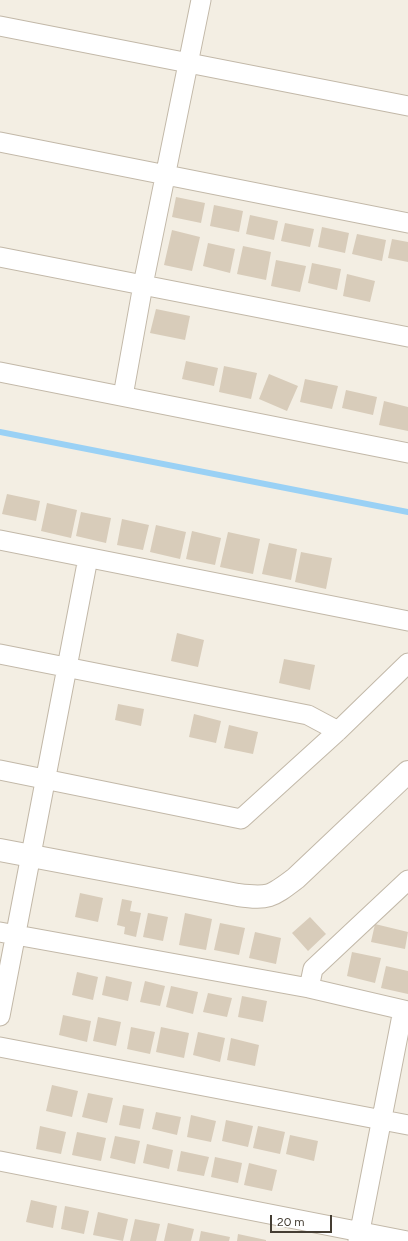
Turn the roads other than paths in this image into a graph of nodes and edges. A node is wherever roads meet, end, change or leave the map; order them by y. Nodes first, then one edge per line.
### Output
1 (201, 0) edge
2 (0, 26) edge
3 (189, 63) junction
4 (408, 106) edge
5 (0, 142) edge
6 (166, 174) junction
7 (408, 223) edge
8 (0, 257) edge
9 (143, 285) junction
10 (408, 337) edge
11 (0, 372) edge
12 (123, 396) junction
13 (408, 453) edge
14 (0, 540) edge
15 (88, 558) junction
16 (408, 621) edge
17 (0, 654) edge
18 (408, 664) edge
19 (68, 668) junction
20 (338, 731) junction
21 (0, 770) edge
22 (408, 772) edge
23 (46, 779) junction
24 (0, 850) edge
25 (32, 856) junction
26 (404, 891) edge
27 (8, 934) edge
28 (309, 988) junction
29 (405, 1010) edge
30 (0, 1016) edge
31 (0, 1048) edge
32 (381, 1120) junction
33 (408, 1125) edge
34 (0, 1161) edge
35 (359, 1236) edge
36 (407, 1241) edge

1 - 3 street
2 - 3 street
3 - 4 street
3 - 6 street
5 - 6 street
6 - 7 street
6 - 9 street
8 - 9 street
9 - 10 street
9 - 12 street
11 - 12 street
12 - 13 street
14 - 15 street
15 - 16 street
15 - 19 street
17 - 19 street
18 - 20 street
19 - 20 street
19 - 23 street
20 - 23 street
21 - 23 street
22 - 25 street
23 - 25 street
24 - 25 street
25 - 27 street
26 - 28 street
27 - 28 street
27 - 30 street
28 - 29 street
29 - 32 street
31 - 32 street
32 - 33 street
32 - 35 street
34 - 35 street
35 - 36 street

